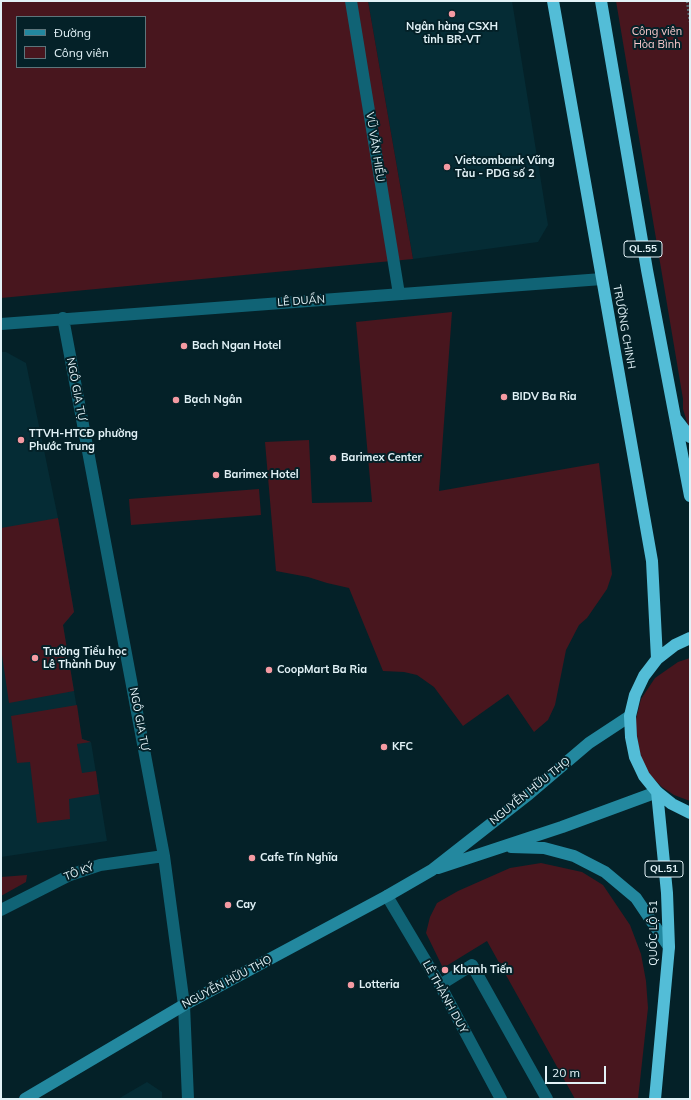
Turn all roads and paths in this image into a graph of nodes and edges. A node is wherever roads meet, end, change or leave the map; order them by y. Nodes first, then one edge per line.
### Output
1 (351, 1) edge
2 (553, 1) edge
3 (601, 1) edge
4 (686, 1) edge
5 (690, 22) edge
6 (602, 279) junction
7 (399, 294) junction
8 (63, 318) junction
9 (1, 324) edge
10 (674, 417) junction
11 (690, 437) edge
12 (690, 496) edge
13 (690, 638) edge
14 (657, 659) junction
15 (630, 716) junction
16 (657, 792) junction
17 (690, 813) edge
18 (504, 847) junction
19 (164, 856) junction
20 (432, 870) junction
21 (387, 896) junction
22 (1, 910) edge
23 (669, 947) junction
24 (440, 985) junction
25 (184, 1005) junction
26 (25, 1099) edge
27 (188, 1099) edge
28 (501, 1099) edge
29 (547, 1099) edge
30 (655, 1099) edge

1 - 7 street, VŨ VĂN HIẾU
2 - 6 highway, TRƯỜNG CHINH
3 - 10 highway, QL.55
4 - 5 path
6 - 7 street, LÊ DUẨN
6 - 14 highway, TRƯỜNG CHINH
7 - 8 street, LÊ DUẨN
8 - 9 street, LÊ DUẨN
8 - 19 street, NGÔ GIA TỰ
10 - 11 highway
10 - 12 highway, QL.55
13 - 14 highway
14 - 15 highway
15 - 16 highway
15 - 20 street, NGUYỄN HỮU THỌ
16 - 17 highway
16 - 18 street, NGUYỄN HỮU THỌ
16 - 23 highway, QUỐC LỘ 51 / QL.51
18 - 20 street, NGUYỄN HỮU THỌ
18 - 23 street
19 - 22 street, TÔ KÝ
19 - 25 street, NGÔ GIA TỰ
20 - 21 street, NGUYỄN HỮU THỌ
21 - 24 street, LÊ THÀNH DUY
21 - 25 street, NGUYỄN HỮU THỌ
23 - 30 highway, QUỐC LỘ 51 / QL.51
24 - 28 street, LÊ THÀNH DUY
24 - 29 street
25 - 26 street, NGUYỄN HỮU THỌ
25 - 27 street, NGÔ GIA TỰ

